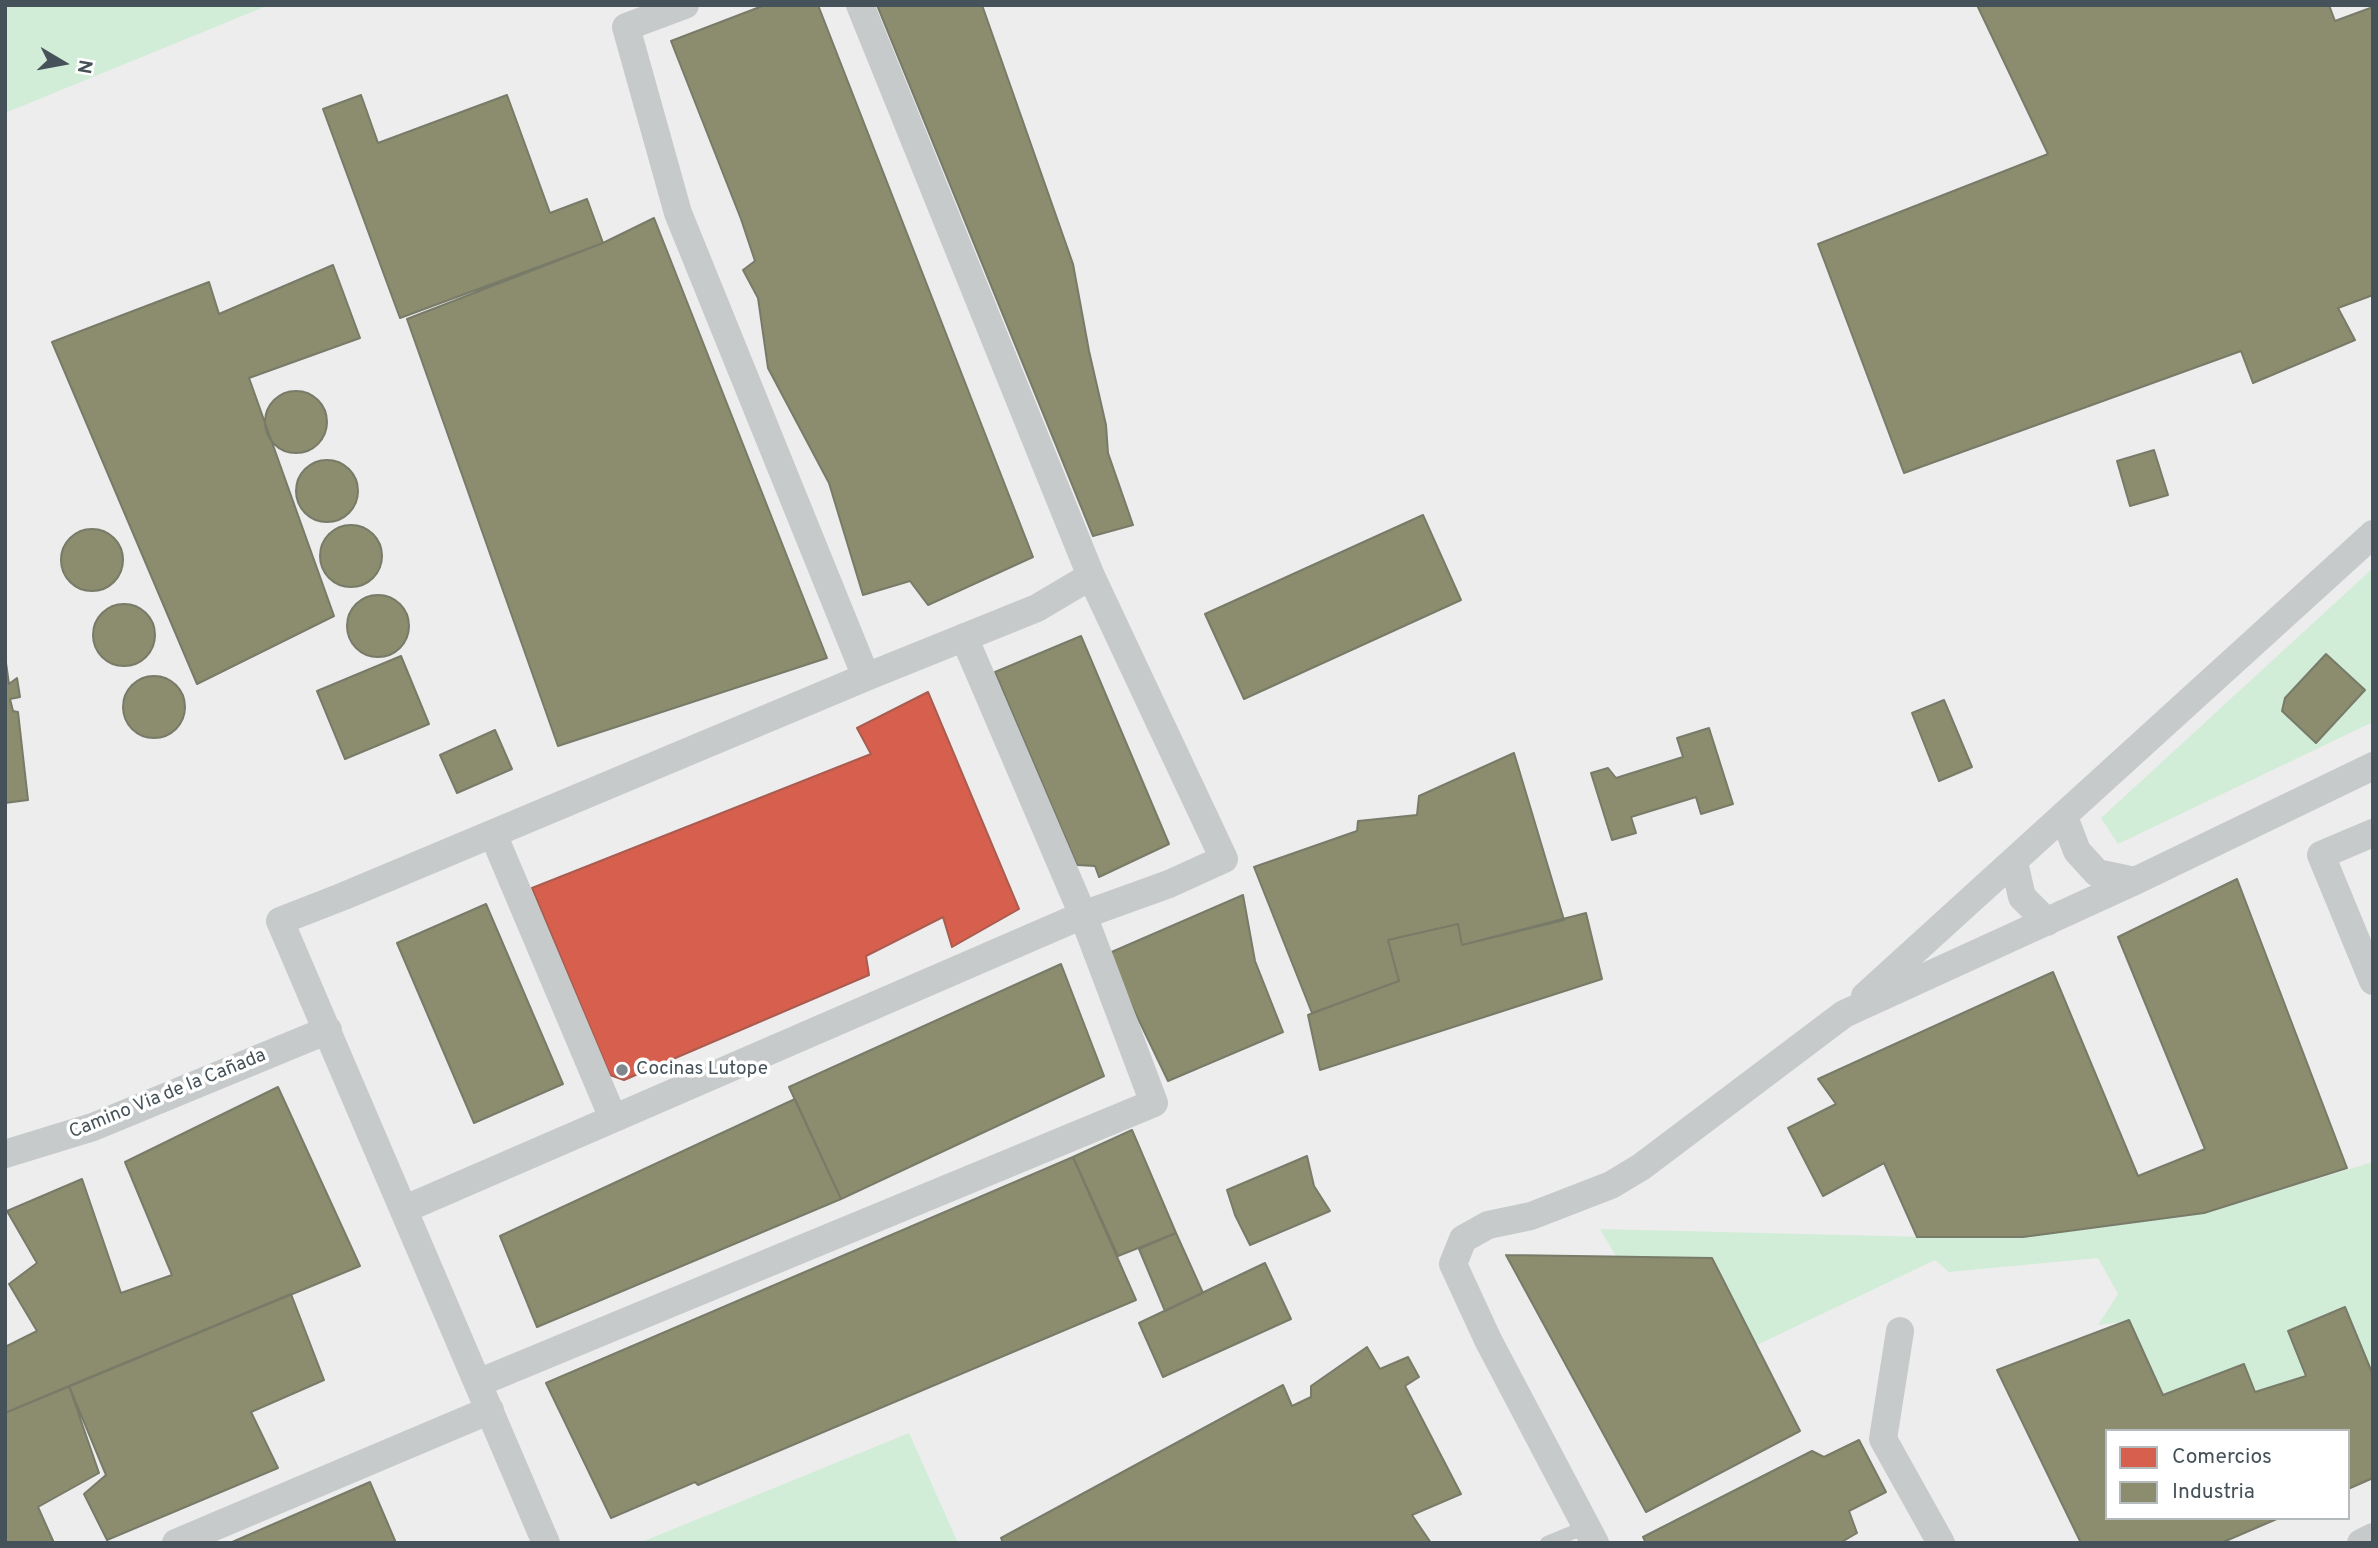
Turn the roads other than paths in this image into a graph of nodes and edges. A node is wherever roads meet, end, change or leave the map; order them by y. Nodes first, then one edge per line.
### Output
1 (685, 5) edge
2 (860, 5) edge
3 (2373, 534) edge
4 (1091, 576) junction
5 (964, 638) junction
6 (866, 677) junction
7 (2373, 766) edge
8 (2064, 817) junction
9 (2373, 833) edge
10 (493, 834) junction
11 (2014, 862) junction
12 (2136, 881) junction
13 (1083, 915) junction
14 (2047, 922) junction
15 (2373, 981) edge
16 (1844, 1014) junction
17 (328, 1030) junction
18 (613, 1118) junction
19 (5, 1154) edge
20 (405, 1209) junction
21 (1900, 1331) dead end
22 (478, 1383) junction
23 (490, 1410) junction
24 (1590, 1535) edge
25 (2373, 1538) edge
26 (176, 1543) edge
27 (546, 1543) edge
28 (1547, 1543) edge
29 (1941, 1543) edge
30 (2361, 1543) edge

1 - 6 street
2 - 4 street
3 - 8 street
4 - 5 street
4 - 13 street
5 - 6 street
5 - 13 street
6 - 10 street
7 - 12 street
8 - 11 street
8 - 12 street
9 - 15 street
10 - 17 street
10 - 18 street
11 - 14 street
11 - 16 street
12 - 14 street
13 - 18 street
13 - 22 street
14 - 16 street
16 - 24 street
17 - 19 street, Camino Via de la Cañada
17 - 20 street
18 - 20 street
20 - 22 street
21 - 29 street
22 - 23 street
23 - 26 street
23 - 27 street
24 - 28 lane
25 - 30 street

